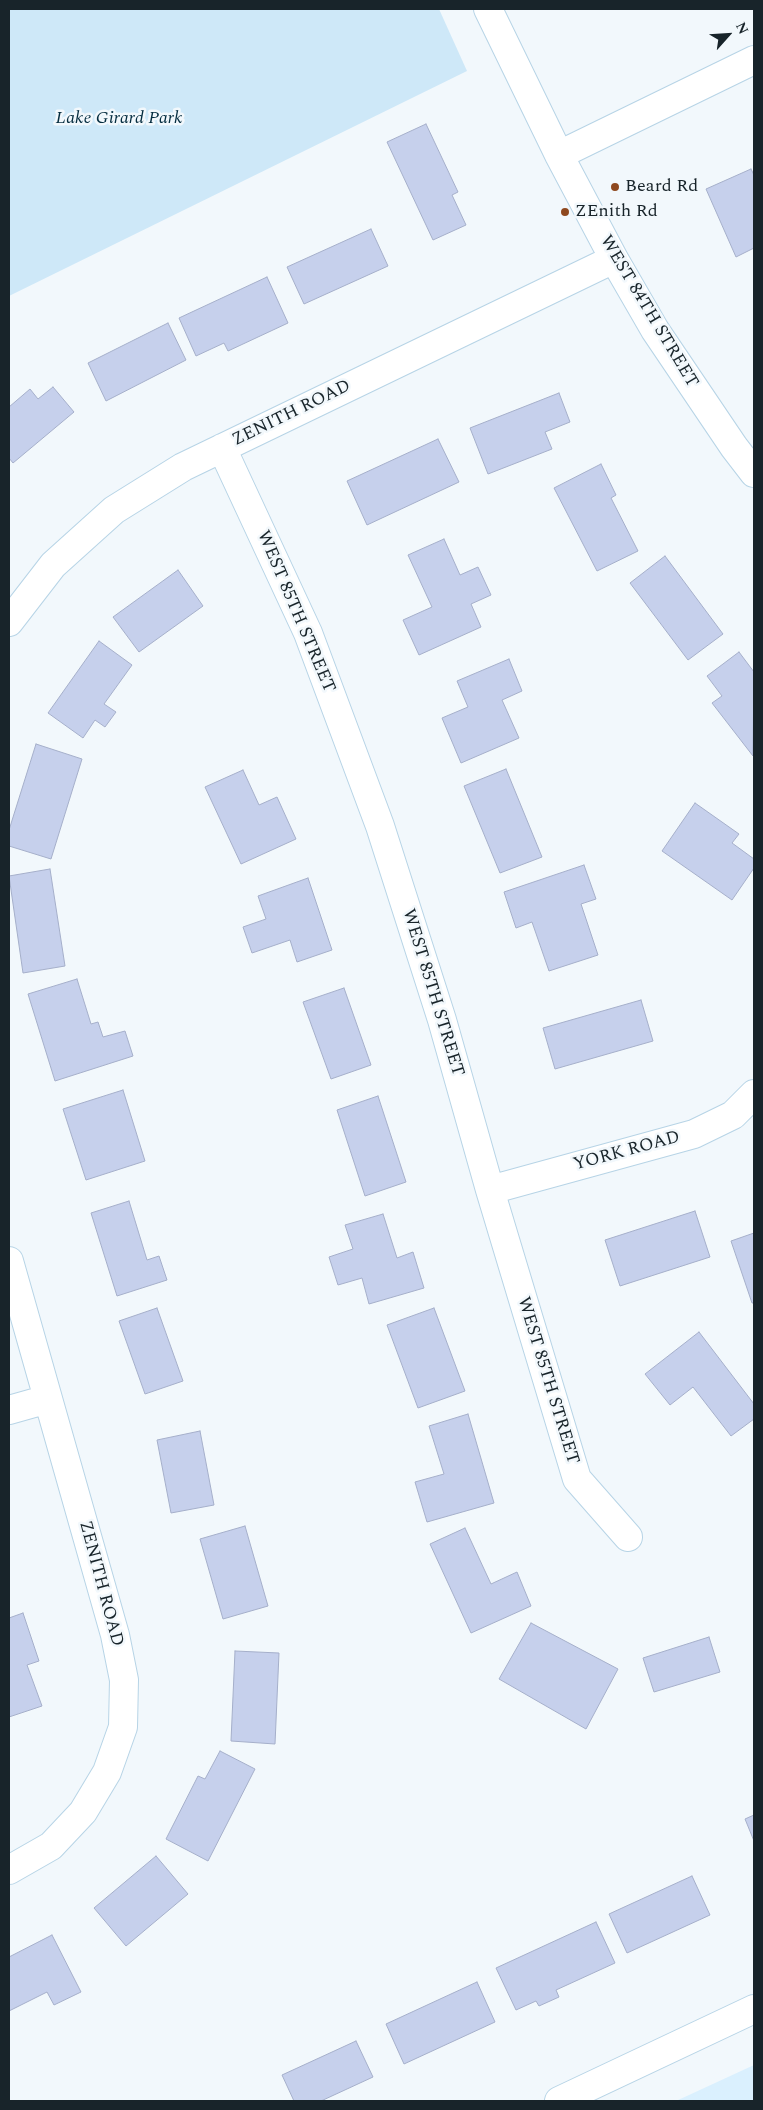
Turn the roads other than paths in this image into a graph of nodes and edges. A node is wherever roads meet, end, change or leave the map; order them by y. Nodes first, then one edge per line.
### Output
1 (488, 9) edge
2 (754, 60) edge
3 (559, 155) junction
4 (614, 260) junction
5 (222, 448) junction
6 (754, 473) edge
7 (9, 622) edge
8 (754, 1094) edge
9 (490, 1190) junction
10 (9, 1260) edge
11 (48, 1399) junction
12 (9, 1410) edge
13 (628, 1537) dead end
14 (9, 1870) edge
15 (754, 2009) edge
16 (559, 2101) edge

1 - 3 street, WEST 84TH STREET
2 - 3 street
3 - 4 street, WEST 84TH STREET
4 - 5 street, ZENITH ROAD
4 - 6 street, WEST 84TH STREET
5 - 7 street, ZENITH ROAD
5 - 9 street, WEST 85TH STREET
8 - 9 street, YORK ROAD
9 - 13 street, WEST 85TH STREET
10 - 11 street, ZENITH ROAD
11 - 12 street
11 - 14 street, ZENITH ROAD
15 - 16 street

